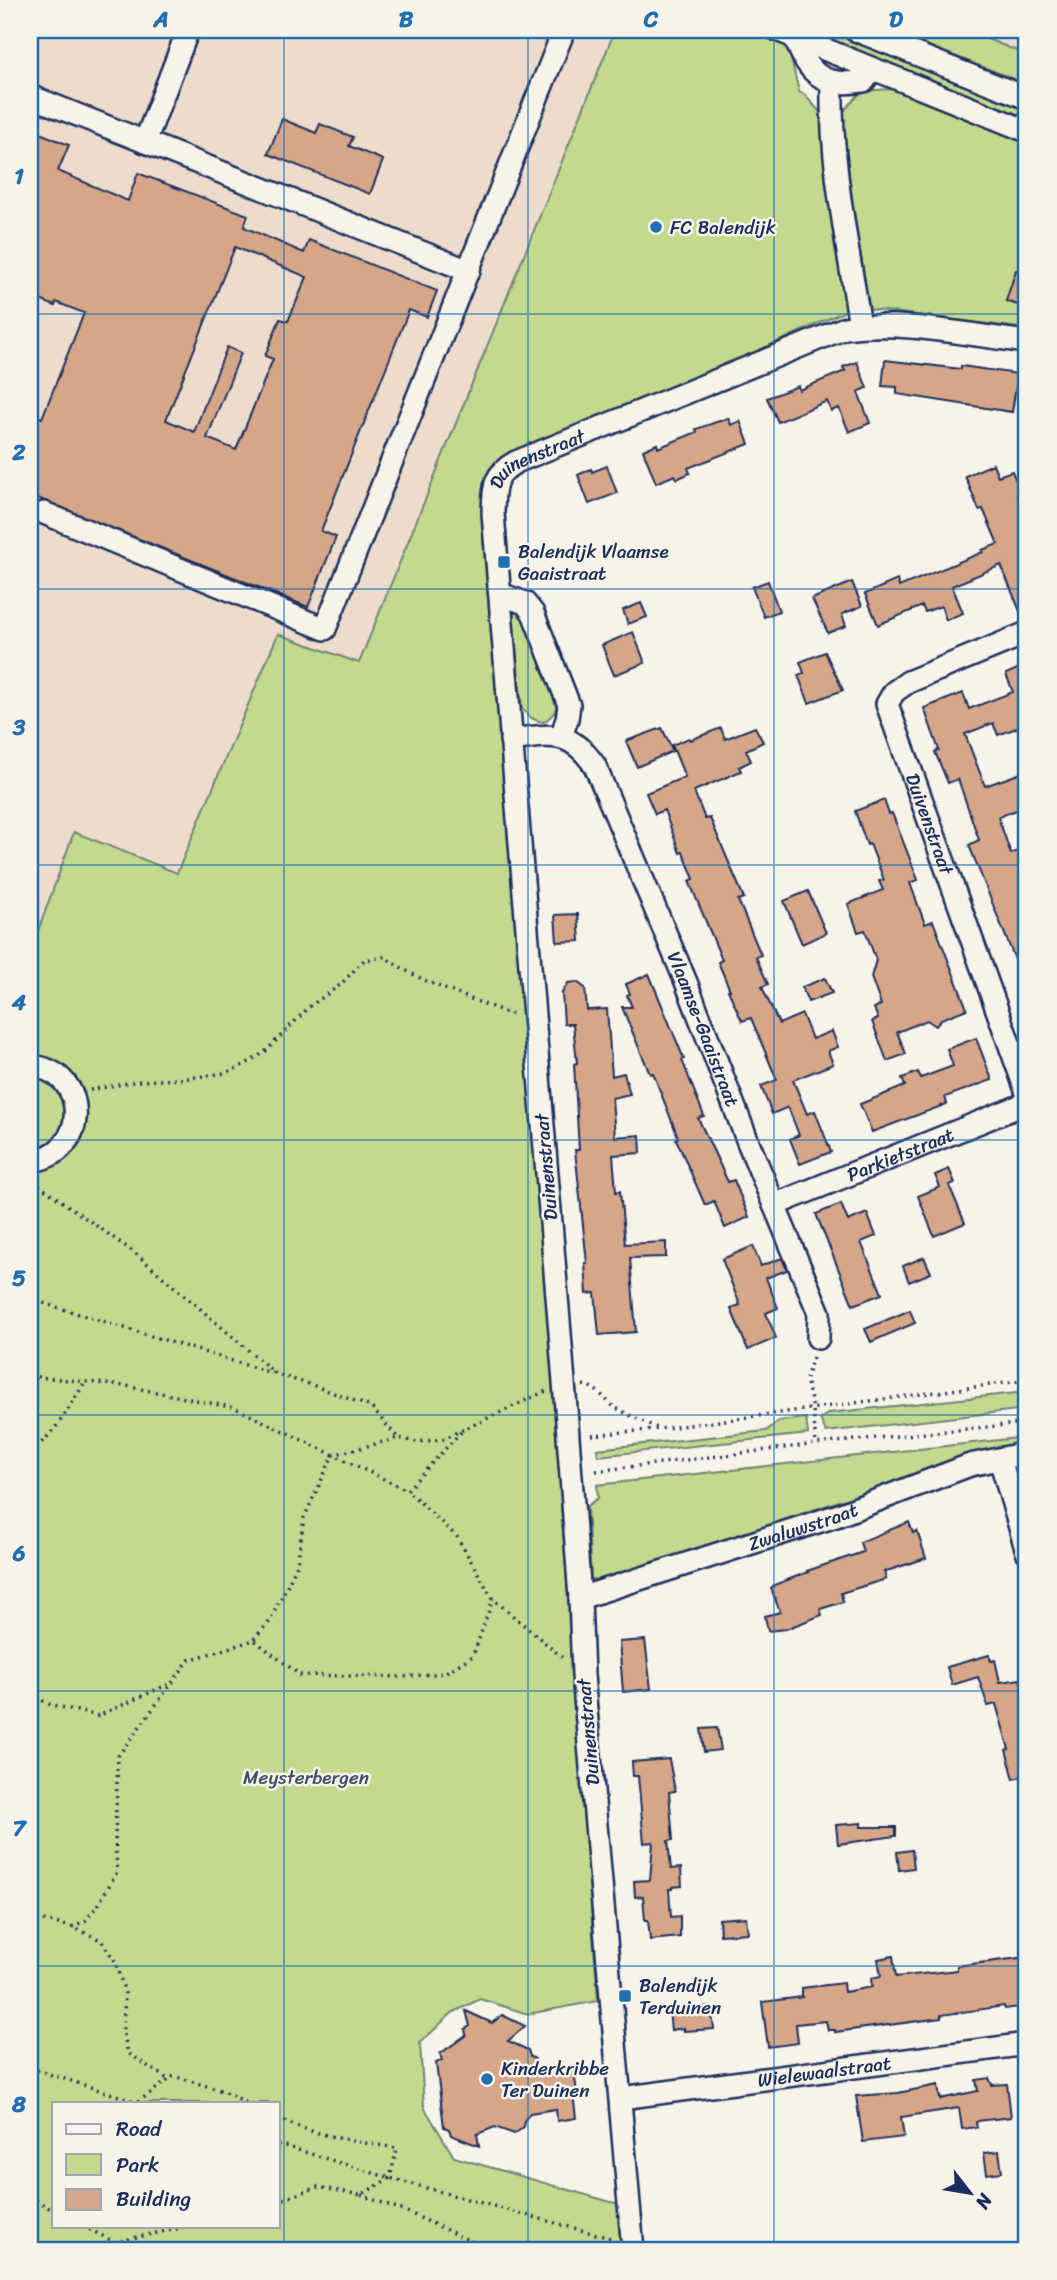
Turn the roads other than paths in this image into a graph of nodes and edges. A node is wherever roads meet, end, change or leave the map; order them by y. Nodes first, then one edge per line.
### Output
1 (188, 30) edge
2 (564, 30) edge
3 (855, 30) edge
4 (891, 30) edge
5 (790, 32) edge
6 (912, 51) junction
7 (873, 69) junction
8 (832, 82) junction
9 (30, 96) edge
10 (1027, 98) edge
11 (1027, 131) edge
12 (145, 142) junction
13 (469, 271) junction
14 (860, 326) junction
15 (1027, 342) edge
16 (44, 513) dead end
17 (499, 594) junction
18 (1027, 633) edge
19 (561, 737) junction
20 (512, 740) junction
21 (30, 1066) edge
22 (1027, 1093) edge
23 (1027, 1103) edge
24 (30, 1161) edge
25 (774, 1205) junction
26 (818, 1338) road end
27 (1027, 1453) edge
28 (1000, 1459) junction
29 (1027, 1552) edge
30 (580, 1598) junction
31 (1027, 2044) edge
32 (621, 2098) junction
33 (633, 2247) edge

1 - 12 street
2 - 13 street
3 - 6 street
4 - 6 street
5 - 7 street
5 - 8 street
6 - 10 street
7 - 8 street
7 - 11 street
8 - 14 street
9 - 12 street
12 - 13 street
13 - 16 street
14 - 15 street, Duinenstraat
14 - 17 street, Duinenstraat
17 - 19 street
17 - 20 street, Duinenstraat
18 - 22 street, Duivenstraat
19 - 20 street
19 - 25 street, Vlaamse-Gaaistraat
20 - 30 street, Duinenstraat
21 - 24 street
23 - 25 street, Parkietstraat
25 - 26 street, Vlaamse-Gaaistraat
27 - 28 street, Zwaluwstraat
28 - 29 street
28 - 30 street, Zwaluwstraat
30 - 32 street, Duinenstraat
31 - 32 street, Wielewaalstraat
32 - 33 street, Duinenstraat

